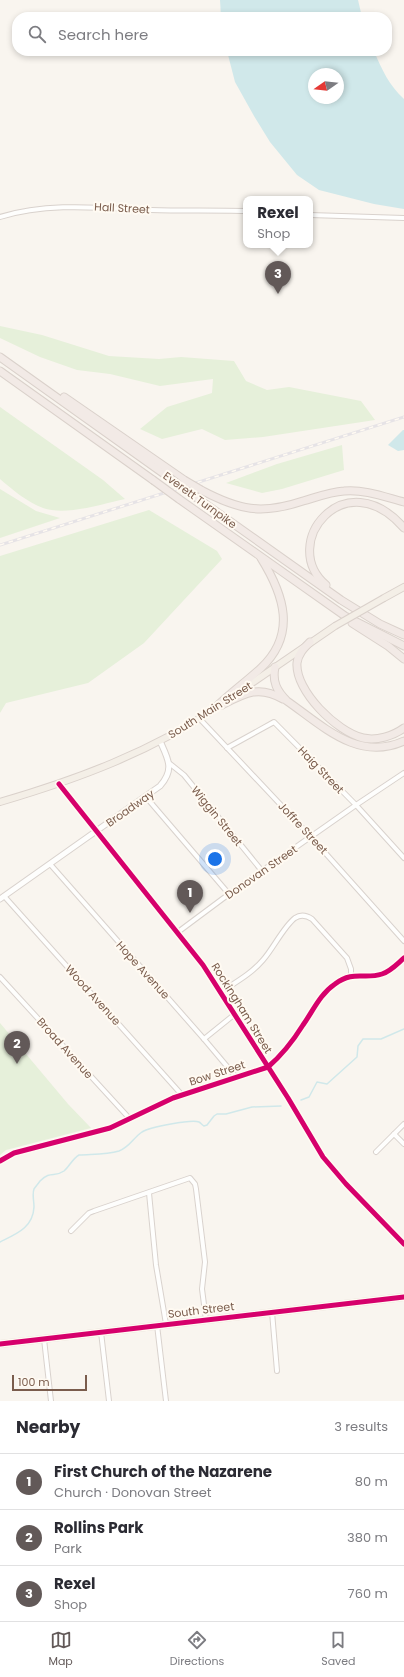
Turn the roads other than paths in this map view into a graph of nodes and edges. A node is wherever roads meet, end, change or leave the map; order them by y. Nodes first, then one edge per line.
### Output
1 (243, 211) edge
2 (313, 214) edge
3 (0, 217) edge
4 (404, 218) edge
5 (0, 358) edge
6 (0, 371) edge
7 (22, 373) junction
8 (404, 502) edge
9 (404, 528) edge
10 (258, 554) junction
11 (404, 587) edge
12 (359, 612) junction
13 (345, 616) junction
14 (404, 635) edge
15 (310, 642) junction
16 (404, 646) edge
17 (404, 659) edge
18 (275, 667) junction
19 (287, 701) junction
20 (215, 708) junction
21 (199, 718) junction
22 (404, 728) edge
23 (160, 741) junction
24 (404, 741) edge
25 (227, 748) junction
26 (169, 763) junction
27 (403, 776) edge
28 (59, 784) junction
29 (146, 797) junction
30 (0, 802) edge
31 (356, 805) junction
32 (97, 831) junction
33 (311, 837) junction
34 (404, 858) edge
35 (50, 864) junction
36 (262, 871) junction
37 (229, 894) junction
38 (2, 897) edge
39 (178, 932) junction
40 (404, 941) edge
41 (404, 958) edge
42 (351, 976) junction
43 (0, 977) edge
44 (221, 992) junction
45 (235, 1014) junction
46 (204, 1039) junction
47 (268, 1067) junction
48 (236, 1077) junction
49 (182, 1094) junction
50 (130, 1119) junction
51 (404, 1124) edge
52 (394, 1134) junction
53 (404, 1144) edge
54 (376, 1152) dead end
55 (0, 1161) edge
56 (149, 1193) junction
57 (71, 1231) dead end
58 (404, 1244) edge
59 (404, 1297) edge
60 (272, 1312) junction
61 (206, 1320) junction
62 (166, 1324) junction
63 (157, 1326) junction
64 (101, 1332) junction
65 (44, 1339) junction
66 (0, 1344) edge
67 (277, 1371) dead end
68 (51, 1401) edge
69 (109, 1401) edge
70 (166, 1401) edge

1 - 3 street, Hall Street
2 - 4 street
5 - 7 highway, Everett Turnpike
6 - 10 highway, Everett Turnpike, bridge
7 - 8 highway, bridge
7 - 12 highway, Everett Turnpike, bridge
9 - 12 highway
10 - 13 highway, Everett Turnpike
10 - 20 highway
11 - 15 main road, South Main Street, bridge
12 - 14 highway, Everett Turnpike
13 - 16 highway, Everett Turnpike
13 - 17 highway
15 - 18 main road, South Main Street
15 - 22 highway
18 - 19 highway
18 - 20 main road, South Main Street
19 - 20 highway
19 - 24 highway
20 - 21 main road, South Main Street
21 - 23 main road, South Main Street
21 - 25 street, Joffre Street
23 - 26 street
23 - 28 main road, South Main Street
25 - 31 street, Haig Street
25 - 33 street, Joffre Street
26 - 29 street, Broadway
26 - 36 street, Wiggin Street
27 - 31 street, Donovan Street
28 - 30 main road, South Main Street
28 - 32 street, Rockingham Street
29 - 32 street, Broadway
29 - 37 street
31 - 33 street, Donovan Street
31 - 34 street, Haig Street
32 - 35 street, Broadway
32 - 39 street, Rockingham Street
33 - 36 street, Donovan Street
33 - 40 street, Joffre Street
35 - 38 street, Broadway
35 - 46 street, Hope Avenue
36 - 37 street, Donovan Street
37 - 39 street, Donovan Street
38 - 49 street, Wood Avenue
39 - 44 street, Rockingham Street
41 - 42 street, Bow Street
42 - 44 street
42 - 47 street, Bow Street
43 - 50 street, Broad Avenue
44 - 45 street, Rockingham Street
45 - 46 street
45 - 47 street, Rockingham Street
46 - 48 street, Hope Avenue
47 - 48 street, Bow Street
47 - 58 street, Rockingham Street
48 - 49 street, Bow Street
49 - 50 street, Bow Street
50 - 55 street, Bow Street
51 - 52 street
52 - 53 street
52 - 54 street
56 - 57 street
56 - 61 street
56 - 62 street
59 - 60 main road, South Street
60 - 61 main road, South Street
60 - 67 street
61 - 62 main road, South Street
62 - 63 main road, South Street
63 - 64 main road, South Street
63 - 70 street
64 - 65 main road, South Street
64 - 69 street
65 - 66 main road, South Street
65 - 68 street

